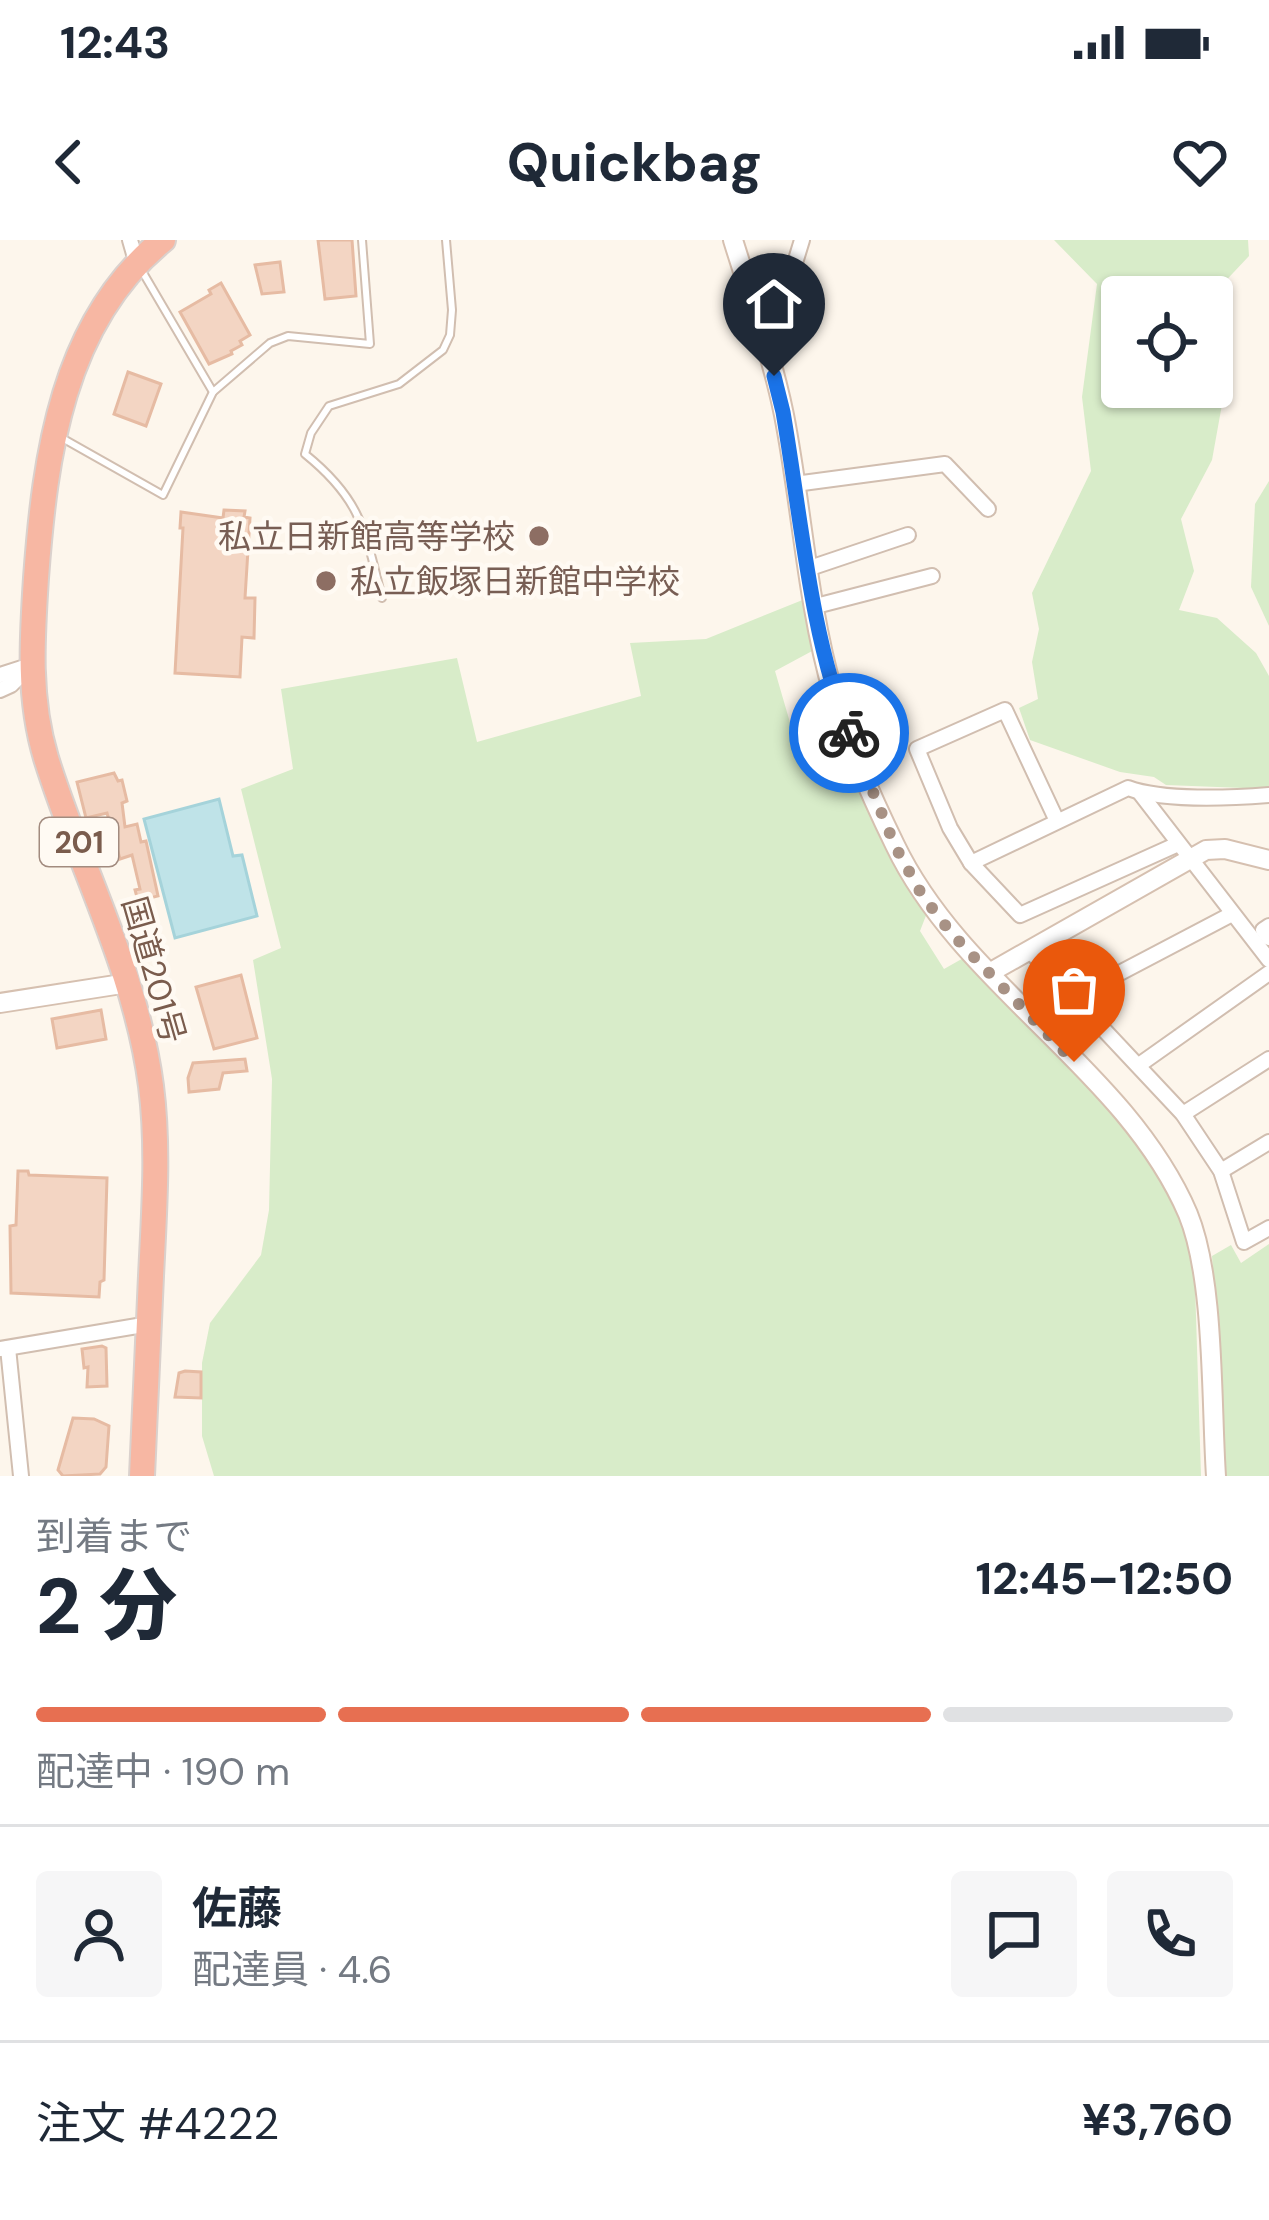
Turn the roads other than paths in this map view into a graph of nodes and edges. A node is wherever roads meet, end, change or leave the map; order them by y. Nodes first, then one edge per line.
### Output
1 (163, 240) edge
2 (362, 240) edge
3 (446, 240) edge
4 (733, 240) edge
5 (802, 240) edge
6 (133, 251) edge
7 (764, 340) junction
8 (213, 392) junction
9 (54, 433) junction
10 (795, 484) junction
11 (988, 509) dead end
12 (908, 536) dead end
13 (810, 568) junction
14 (932, 577) dead end
15 (382, 598) dead end
16 (816, 606) junction
17 (30, 666) junction
18 (0, 675) edge
19 (0, 690) edge
20 (1140, 793) junction
21 (1269, 795) edge
22 (1057, 820) junction
23 (1184, 851) junction
24 (1269, 860) edge
25 (971, 863) junction
26 (1232, 914) junction
27 (1269, 926) edge
28 (1269, 938) edge
29 (1030, 951) junction
30 (1269, 960) edge
31 (991, 972) junction
32 (1269, 974) edge
33 (128, 983) junction
34 (1074, 998) junction
35 (0, 1002) edge
36 (1269, 1059) edge
37 (1139, 1065) junction
38 (1184, 1114) junction
39 (1269, 1142) edge
40 (1221, 1171) junction
41 (1269, 1228) edge
42 (148, 1324) junction
43 (4, 1349) edge
44 (21, 1476) edge
45 (142, 1476) edge
46 (1216, 1476) edge

1 - 6 highway, 国道201号 / 201
2 - 8 lane
3 - 15 lane
4 - 7 street
5 - 7 street
6 - 8 lane
6 - 9 highway, 国道201号 / 201
7 - 10 street
8 - 9 lane
9 - 17 highway, 国道201号 / 201
10 - 11 street
10 - 13 street
12 - 13 street
13 - 16 street
14 - 16 street
16 - 31 street
17 - 18 street
17 - 19 street
17 - 33 highway, 国道201号 / 201
20 - 21 street
20 - 22 street
20 - 23 street
22 - 25 street
22 - 25 street
23 - 24 street
23 - 25 street
23 - 26 street
23 - 29 street
26 - 30 street
26 - 34 street
27 - 28 street
29 - 31 street
29 - 34 street
31 - 46 street
32 - 37 street
33 - 35 street
33 - 42 highway, 国道201号 / 201
34 - 37 street
36 - 38 street
37 - 38 street
38 - 40 street
39 - 40 street
40 - 41 street
42 - 43 street
42 - 45 highway, 国道201号 / 201
43 - 44 street

